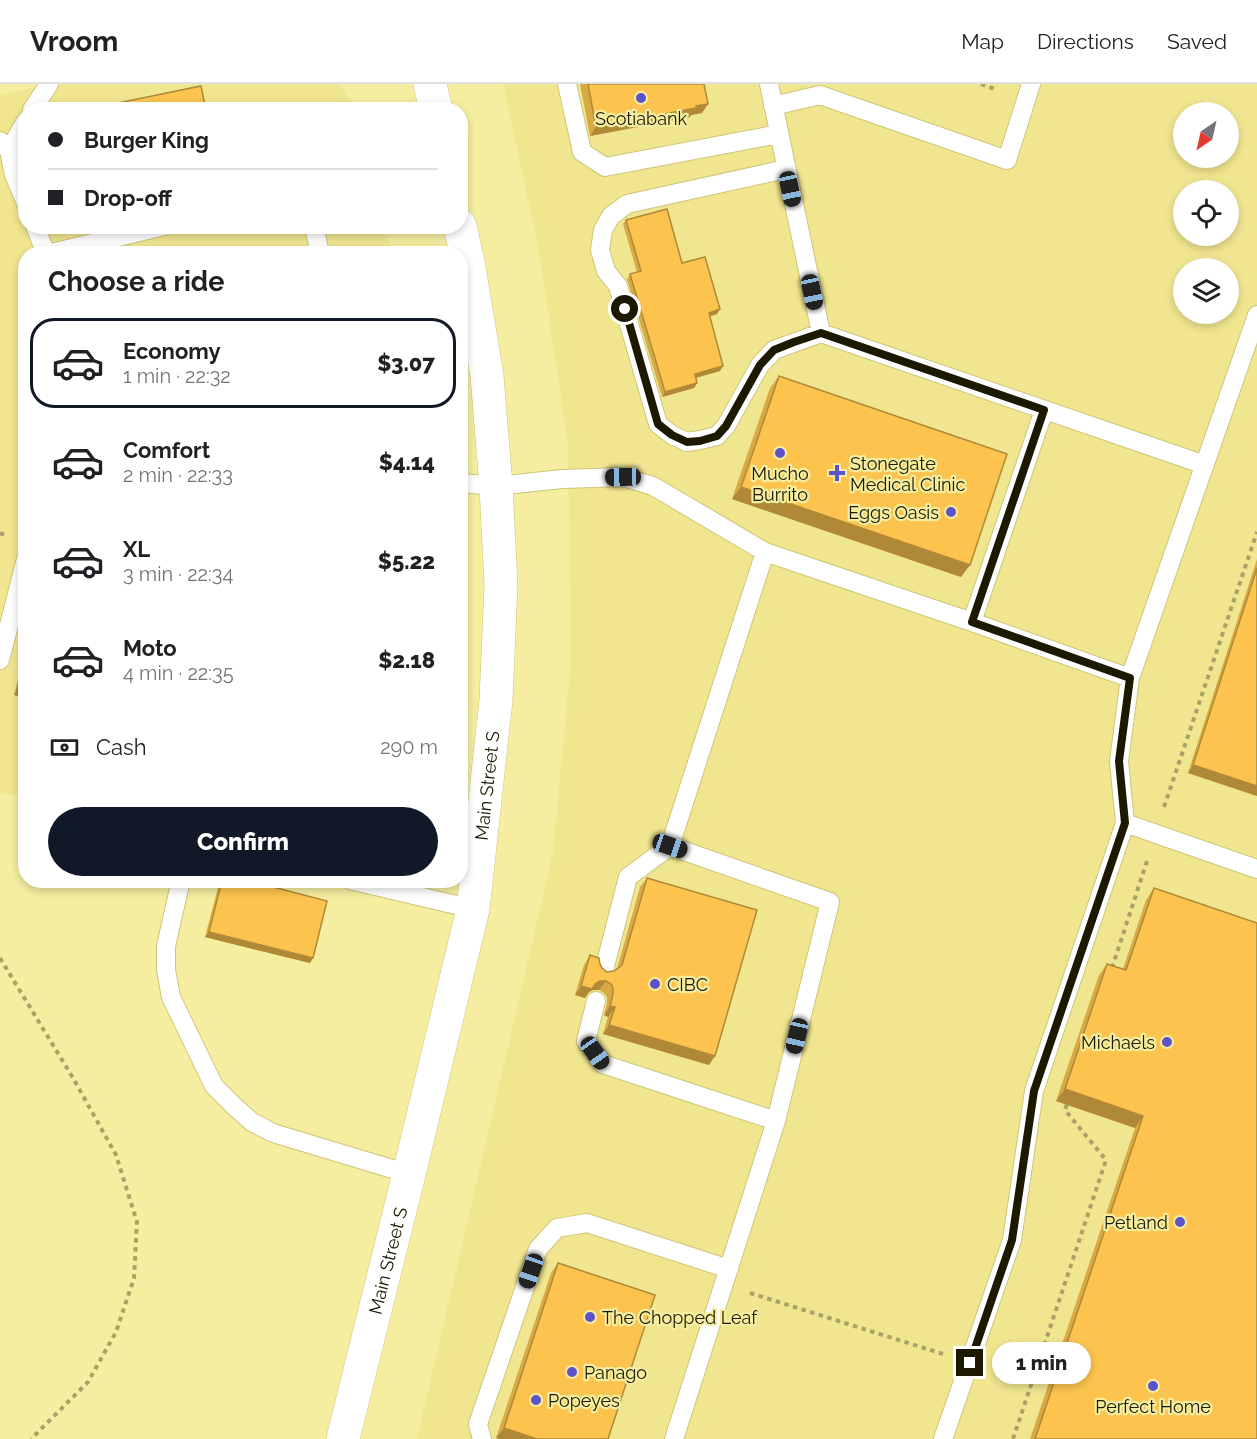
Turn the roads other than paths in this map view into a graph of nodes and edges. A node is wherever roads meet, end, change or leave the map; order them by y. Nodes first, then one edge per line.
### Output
1 (49, 84) edge
2 (430, 84) edge
3 (567, 84) edge
4 (769, 84) edge
5 (1031, 84) edge
6 (37, 102) edge
7 (433, 102) edge
8 (773, 106) junction
9 (18, 130) edge
10 (779, 134) junction
11 (4, 145) edge
12 (786, 169) junction
13 (7, 177) edge
14 (18, 191) edge
15 (131, 234) edge
16 (80, 246) edge
17 (468, 262) edge
18 (1257, 315) edge
19 (821, 333) junction
20 (1044, 410) junction
21 (1204, 465) junction
22 (468, 484) edge
23 (496, 486) junction
24 (765, 552) junction
25 (18, 581) edge
26 (5, 616) edge
27 (972, 622) junction
28 (0, 660) edge
29 (1130, 678) junction
30 (1125, 823) junction
31 (670, 846) junction
32 (1257, 869) edge
33 (179, 888) edge
34 (384, 888) edge
35 (473, 909) junction
36 (604, 970) edge
37 (596, 1001) edge
38 (776, 1121) junction
39 (409, 1174) junction
40 (727, 1276) junction
41 (344, 1439) edge
42 (483, 1439) edge
43 (674, 1439) edge
44 (942, 1439) edge

1 - 6 lane
2 - 7 main road
3 - 10 lane
4 - 8 lane
5 - 8 lane
8 - 10 lane
9 - 11 lane
10 - 12 lane
11 - 13 lane
12 - 19 lane
12 - 19 lane
13 - 14 lane
15 - 16 lane
17 - 23 main road, Main Street S
18 - 21 lane
19 - 20 lane
20 - 21 lane
20 - 27 lane
21 - 29 lane
22 - 23 lane
23 - 24 lane
23 - 35 main road, Main Street S
24 - 27 lane
24 - 31 lane
25 - 26 lane
26 - 28 lane
27 - 29 lane
29 - 30 lane
30 - 32 lane
30 - 44 lane
31 - 36 lane
31 - 38 lane
33 - 39 lane
34 - 35 lane
35 - 39 main road, Main Street S
37 - 38 lane
38 - 40 lane
39 - 41 main road, Main Street S
40 - 42 lane
40 - 43 lane

